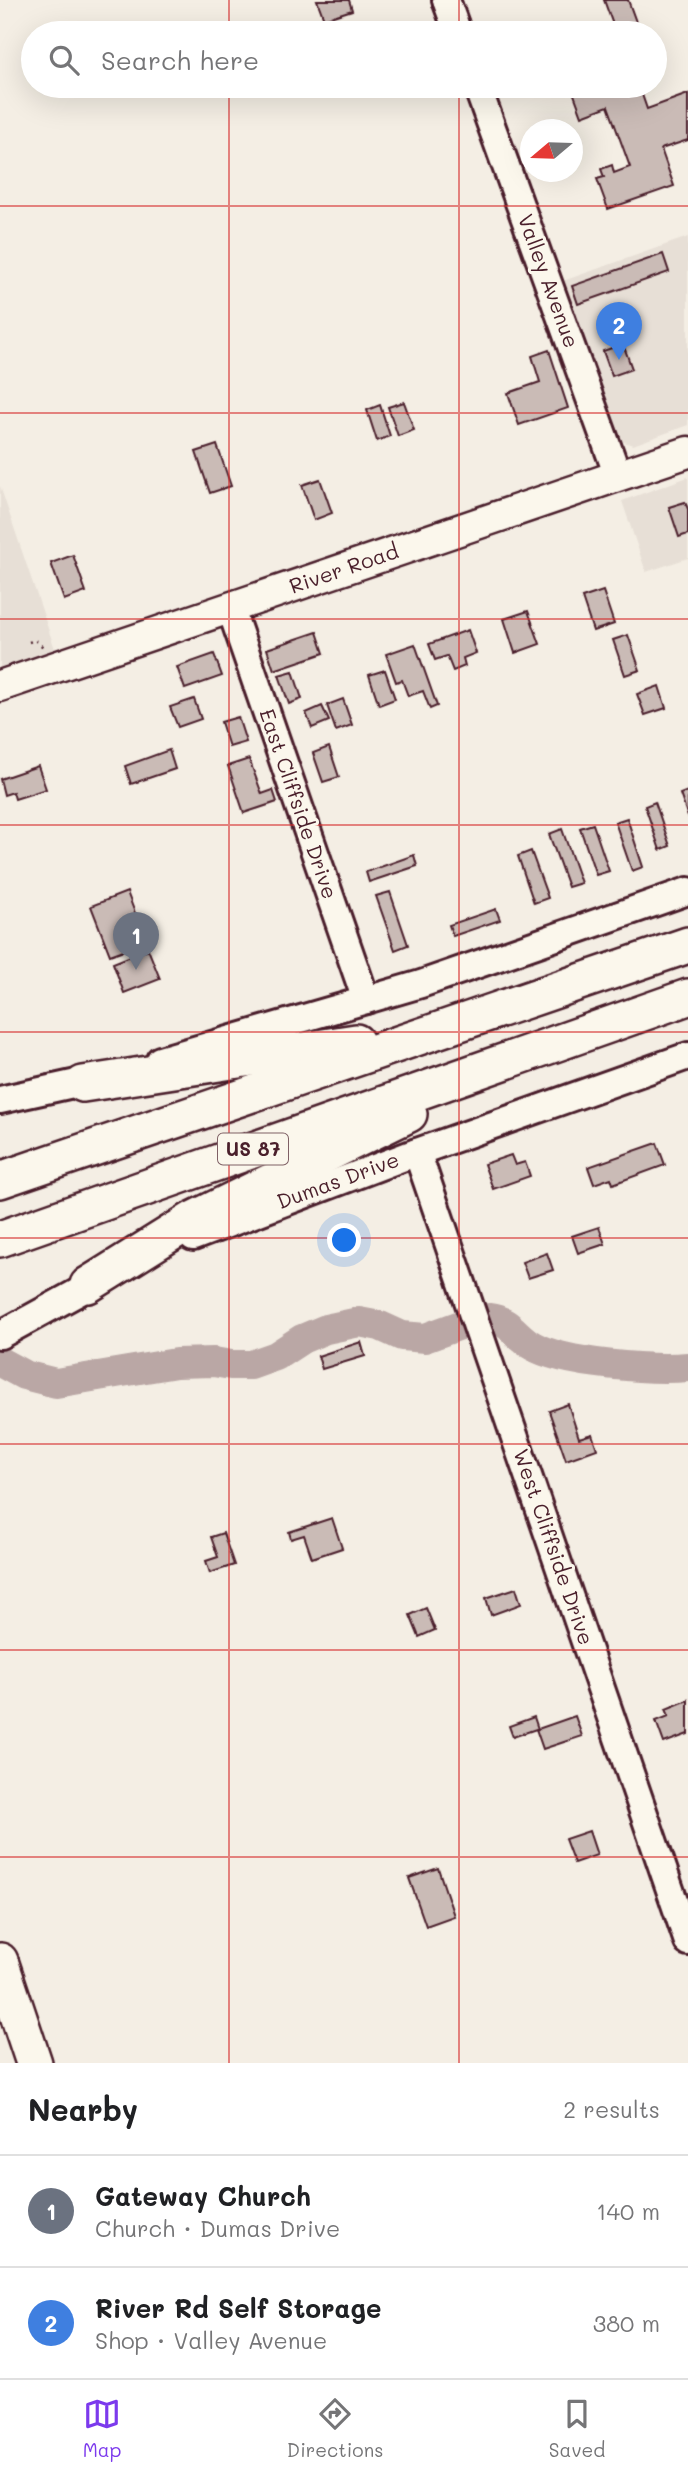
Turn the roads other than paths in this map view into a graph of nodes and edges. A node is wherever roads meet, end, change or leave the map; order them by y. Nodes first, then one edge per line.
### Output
1 (446, 0) edge
2 (454, 21) edge
3 (481, 98) edge
4 (688, 452) edge
5 (618, 476) junction
6 (230, 607) junction
7 (0, 686) edge
8 (688, 891) edge
9 (688, 945) edge
10 (688, 998) edge
11 (366, 1000) junction
12 (440, 1030) junction
13 (688, 1056) edge
14 (506, 1060) junction
15 (83, 1084) junction
16 (0, 1100) edge
17 (417, 1152) junction
18 (0, 1180) edge
19 (0, 1239) edge
20 (89, 1285) junction
21 (0, 1335) edge
22 (688, 1942) edge
23 (0, 1961) edge
24 (34, 2063) edge

1 - 2 main road
3 - 5 main road, Valley Avenue
4 - 5 main road, River Road
5 - 6 main road, River Road
6 - 7 main road, River Road
6 - 11 main road, East Cliffside Drive
8 - 11 main road
9 - 12 highway, US 87
10 - 14 highway, US 87
11 - 15 main road
12 - 15 highway
12 - 18 highway, US 87
13 - 17 main road, Dumas Drive
14 - 19 highway, US 87
14 - 20 highway
15 - 16 main road
17 - 20 main road, Dumas Drive
17 - 22 main road, West Cliffside Drive
20 - 21 main road, Dumas Drive
23 - 24 highway

